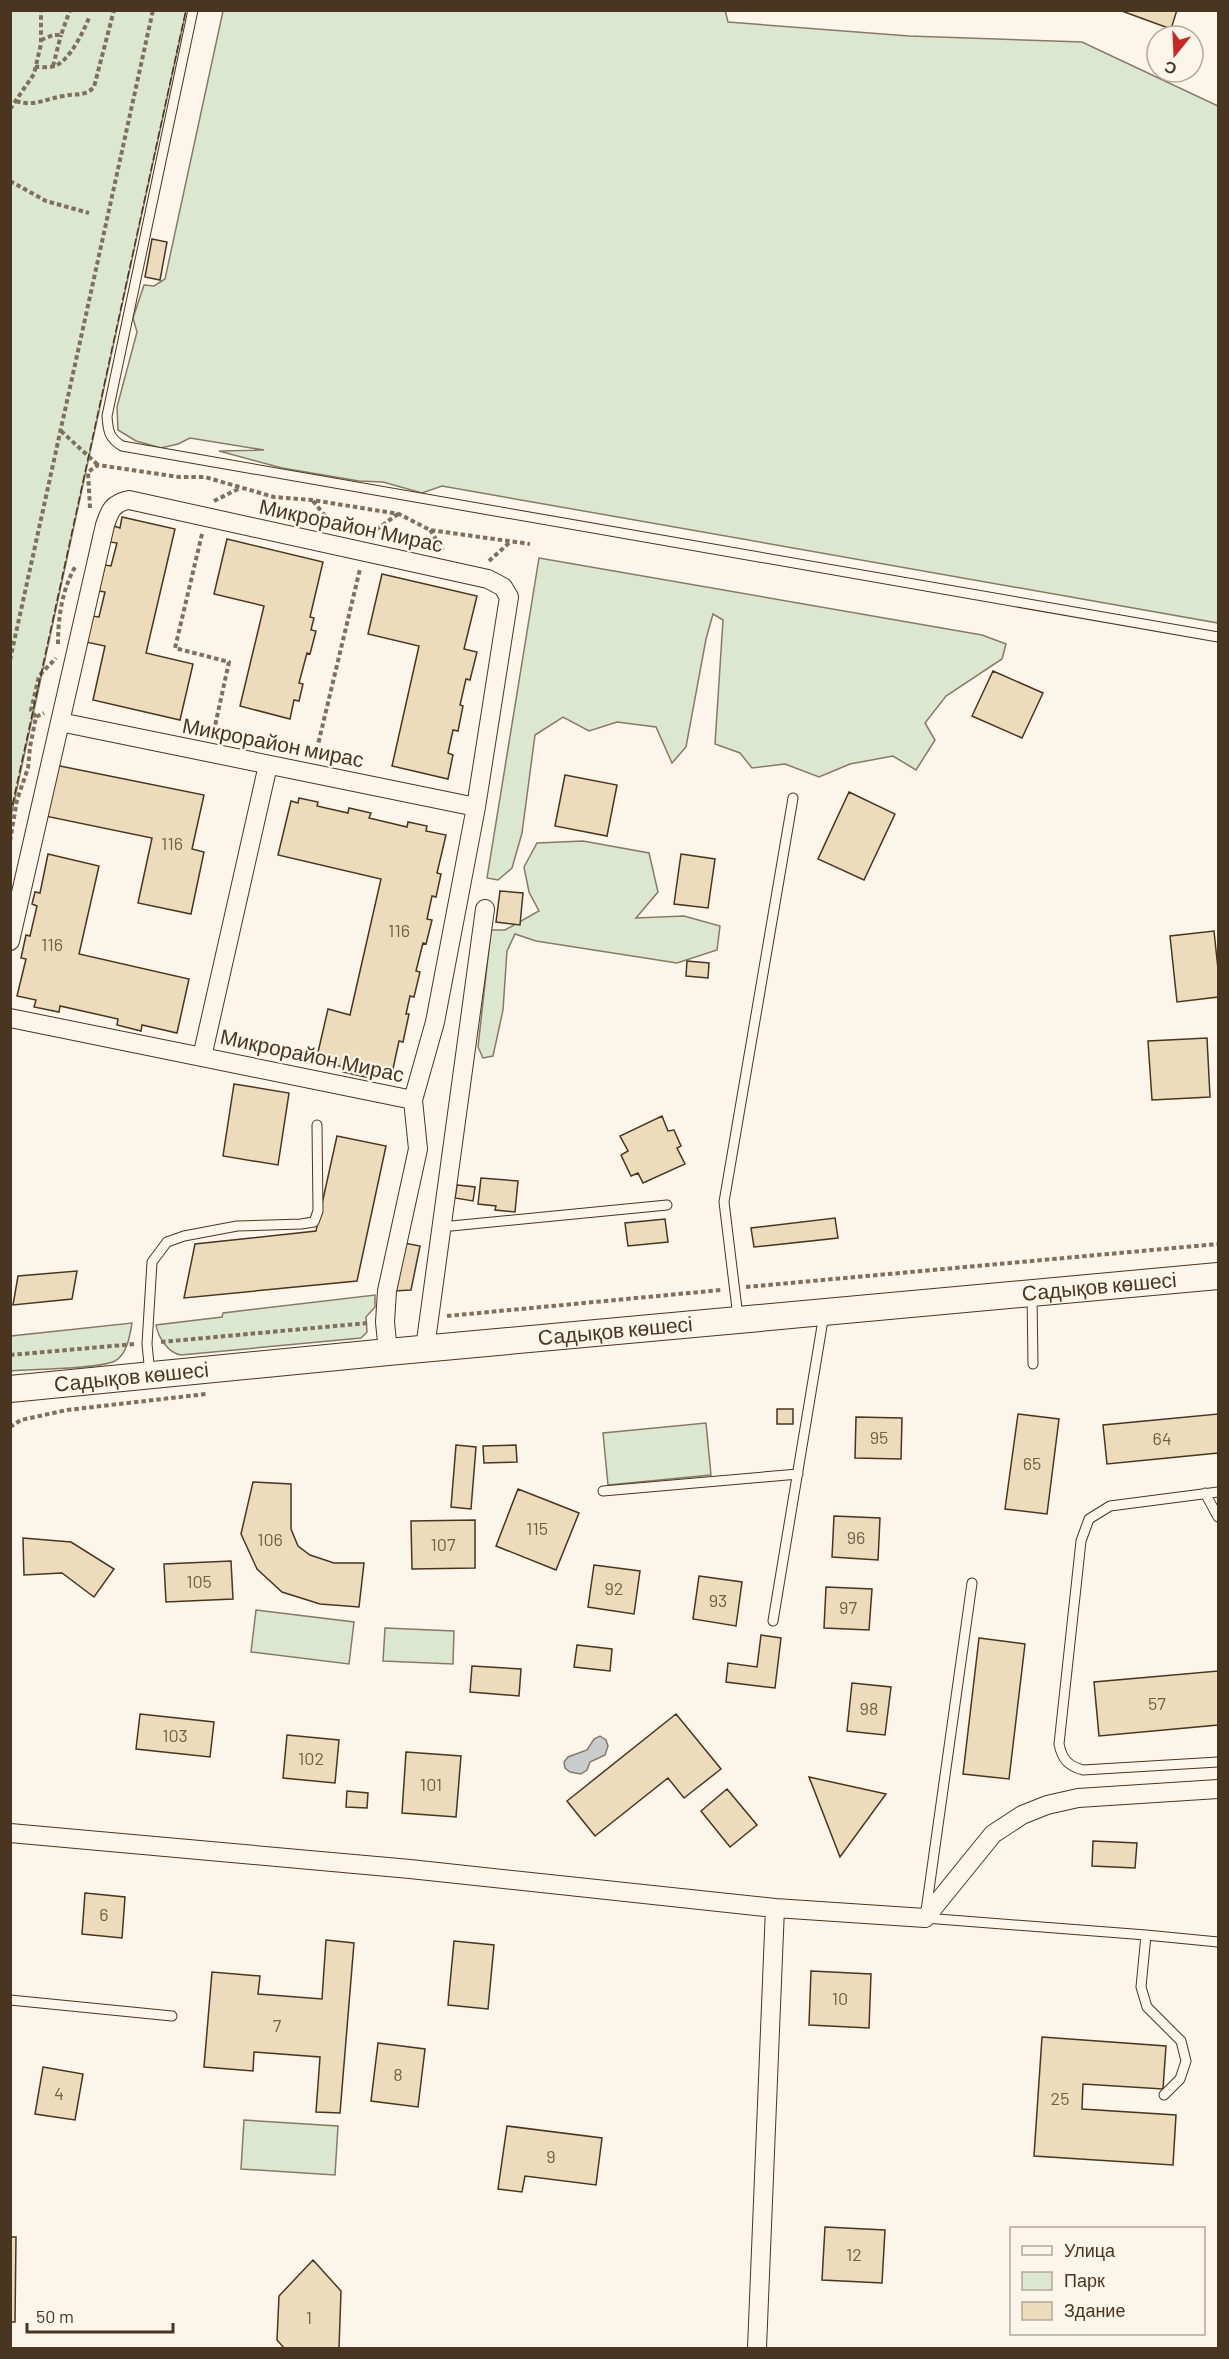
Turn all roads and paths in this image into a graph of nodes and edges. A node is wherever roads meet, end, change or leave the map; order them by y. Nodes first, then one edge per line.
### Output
1 (41, 10) edge
2 (70, 10) edge
3 (114, 10) edge
4 (153, 10) edge
5 (194, 10) edge
6 (89, 18) dead end
7 (62, 35) junction
8 (41, 40) junction
9 (35, 67) junction
10 (52, 67) junction
11 (16, 101) junction
12 (10, 109) edge
13 (10, 181) edge
14 (89, 213) dead end
15 (61, 431) junction
16 (98, 465) junction
17 (240, 488) junction
18 (312, 500) junction
19 (90, 513) dead end
20 (399, 514) junction
21 (206, 517) junction
22 (336, 530) dead end
23 (430, 530) junction
24 (510, 542) junction
25 (530, 544) dead end
26 (364, 552) junction
27 (446, 554) dead end
28 (487, 563) dead end
29 (77, 564) dead end
30 (1218, 637) edge
31 (58, 646) dead end
32 (10, 660) edge
33 (55, 671) dead end
34 (55, 716) junction
35 (36, 717) junction
36 (209, 753) junction
37 (268, 765) junction
38 (311, 773) junction
39 (793, 798) dead end
40 (476, 807) junction
41 (10, 842) edge
42 (485, 909) dead end
43 (10, 941) edge
44 (10, 1018) edge
45 (202, 1057) junction
46 (413, 1100) junction
47 (317, 1125) dead end
48 (667, 1205) dead end
49 (441, 1227) junction
50 (1218, 1244) edge
51 (1218, 1276) edge
52 (734, 1288) junction
53 (1032, 1293) junction
54 (825, 1312) junction
55 (429, 1318) junction
56 (738, 1320) junction
57 (385, 1322) junction
58 (200, 1338) junction
59 (147, 1344) junction
60 (200, 1345) dead end
61 (426, 1348) junction
62 (388, 1352) junction
63 (10, 1354) edge
64 (1033, 1364) dead end
65 (150, 1374) junction
66 (36, 1386) junction
67 (10, 1389) edge
68 (206, 1394) dead end
69 (10, 1400) edge
70 (10, 1427) edge
71 (798, 1474) junction
72 (603, 1491) dead end
73 (1218, 1492) edge
74 (1205, 1493) junction
75 (1218, 1517) edge
76 (972, 1583) dead end
77 (773, 1621) dead end
78 (1218, 1762) edge
79 (1218, 1789) edge
80 (10, 1833) edge
81 (776, 1908) junction
82 (925, 1918) junction
83 (1146, 1935) junction
84 (1218, 1942) edge
85 (10, 2000) edge
86 (172, 2016) dead end
87 (1164, 2095) dead end
88 (757, 2349) edge

1 - 8 path
2 - 7 path
3 - 11 path
4 - 15 path
5 - 30 lane
6 - 10 path
7 - 8 path
7 - 10 path
8 - 9 path
9 - 10 path
9 - 11 path
11 - 12 path
13 - 14 path
15 - 16 path
15 - 32 path
16 - 17 path
16 - 19 path
17 - 18 path
17 - 21 path
18 - 20 path
18 - 22 path
20 - 23 path
20 - 26 path
21 - 26 street, Микрорайон Мирас
21 - 34 street, Микрорайон Мирас
21 - 36 path
23 - 24 path
23 - 27 path
24 - 25 path
24 - 28 path
26 - 38 path
26 - 40 street, Микрорайон Мирас
29 - 31 path
33 - 35 path
34 - 35 path
34 - 36 street, Микрорайон мирас
34 - 43 street, Микрорайон Мирас
35 - 41 path
36 - 37 street, Микрорайон мирас
37 - 38 street, Микрорайон мирас
37 - 45 street, Микрорайон Мирас
38 - 40 street, Микрорайон мирас
39 - 52 lane
40 - 46 street, Микрорайон Мирас
42 - 49 street
44 - 45 street, Микрорайон Мирас
45 - 46 street, Микрорайон Мирас
46 - 57 street, Микрорайон Мирас
47 - 59 lane
48 - 49 lane
49 - 55 street
50 - 52 path
51 - 53 street, Садықов көшесі
52 - 55 path
52 - 56 lane
53 - 54 street, Садықов көшесі
53 - 64 lane
54 - 56 street, Садықов көшесі
54 - 71 lane
55 - 61 street
56 - 61 street, Садықов көшесі
57 - 58 path
57 - 62 street, Микрорайон Мирас
58 - 59 path
58 - 60 path
59 - 63 path
59 - 65 lane
61 - 62 street, Садықов көшесі
62 - 65 street, Садықов көшесі
65 - 66 street, Садықов көшесі
66 - 67 street, Садықов көшесі
66 - 69 lane
68 - 70 path
71 - 72 lane
71 - 77 lane
73 - 74 lane
74 - 75 lane
74 - 78 lane
76 - 82 lane
79 - 82 street
80 - 81 street
81 - 82 street
81 - 88 street
82 - 83 lane
83 - 84 lane
83 - 87 lane
85 - 86 lane

